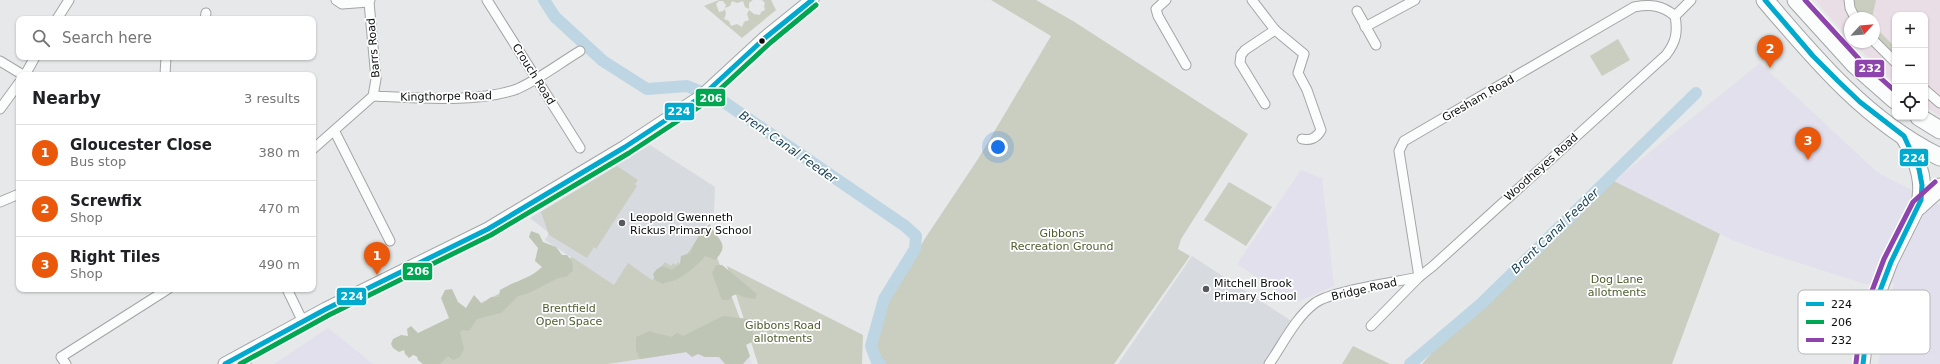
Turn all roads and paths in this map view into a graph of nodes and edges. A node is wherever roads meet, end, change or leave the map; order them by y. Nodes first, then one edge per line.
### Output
1 (69, 0) edge
2 (336, 0) edge
3 (487, 0) edge
4 (812, 0) edge
5 (1166, 0) edge
6 (1252, 0) edge
7 (1415, 0) edge
8 (1691, 0) edge
9 (1765, 0) edge
10 (1796, 0) edge
11 (1849, 0) edge
12 (369, 1) edge
13 (1357, 11) dead end
14 (1852, 12) edge
15 (59, 16) edge
16 (1675, 16) junction
17 (1365, 27) junction
18 (1275, 30) junction
19 (1376, 45) dead end
20 (1880, 47) edge
21 (580, 51) dead end
22 (1892, 59) edge
23 (33, 60) edge
24 (166, 60) edge
25 (0, 61) edge
26 (1186, 65) dead end
27 (19, 72) edge
28 (26, 72) edge
29 (165, 72) edge
30 (536, 78) junction
31 (16, 87) edge
32 (1928, 93) edge
33 (373, 96) junction
34 (1892, 97) edge
35 (1940, 103) edge
36 (1265, 104) dead end
37 (0, 109) edge
38 (1924, 120) edge
39 (1940, 130) edge
40 (335, 132) junction
41 (1904, 136) junction
42 (1302, 138) dead end
43 (316, 147) edge
44 (580, 148) dead end
45 (1940, 158) edge
46 (1940, 187) edge
47 (16, 195) edge
48 (0, 202) edge
49 (1919, 206) junction
50 (390, 241) dead end
51 (1419, 277) junction
52 (1880, 290) edge
53 (163, 292) edge
54 (289, 292) edge
55 (303, 322) junction
56 (1371, 326) dead end
57 (1864, 354) edge
58 (244, 360) edge
59 (66, 364) edge
60 (225, 364) edge
61 (1269, 364) edge
62 (1863, 364) edge

1 - 15 street
2 - 12 street
3 - 30 street, Crouch Road
4 - 55 street
5 - 26 street
6 - 18 street
7 - 17 street
8 - 16 street
9 - 41 highway
10 - 34 highway
11 - 14 street
12 - 33 street, Barrs Road
13 - 17 street
16 - 51 street, Woodheyes Road
16 - 51 street, Gresham Road
17 - 19 street
18 - 36 street
18 - 42 street
20 - 22 street
21 - 30 street, Kingthorpe Road
23 - 28 street
24 - 29 street
25 - 27 street
30 - 33 street, Kingthorpe Road
30 - 44 street, Crouch Road
31 - 37 street
32 - 35 street
33 - 40 street
38 - 39 highway
40 - 43 street
40 - 50 street
41 - 45 highway
41 - 49 highway
46 - 49 highway
47 - 48 street
49 - 52 street
51 - 56 street, Woodheyes Road
51 - 61 street, Bridge Road
53 - 59 street
54 - 55 street
55 - 58 street
57 - 62 street
58 - 60 street

